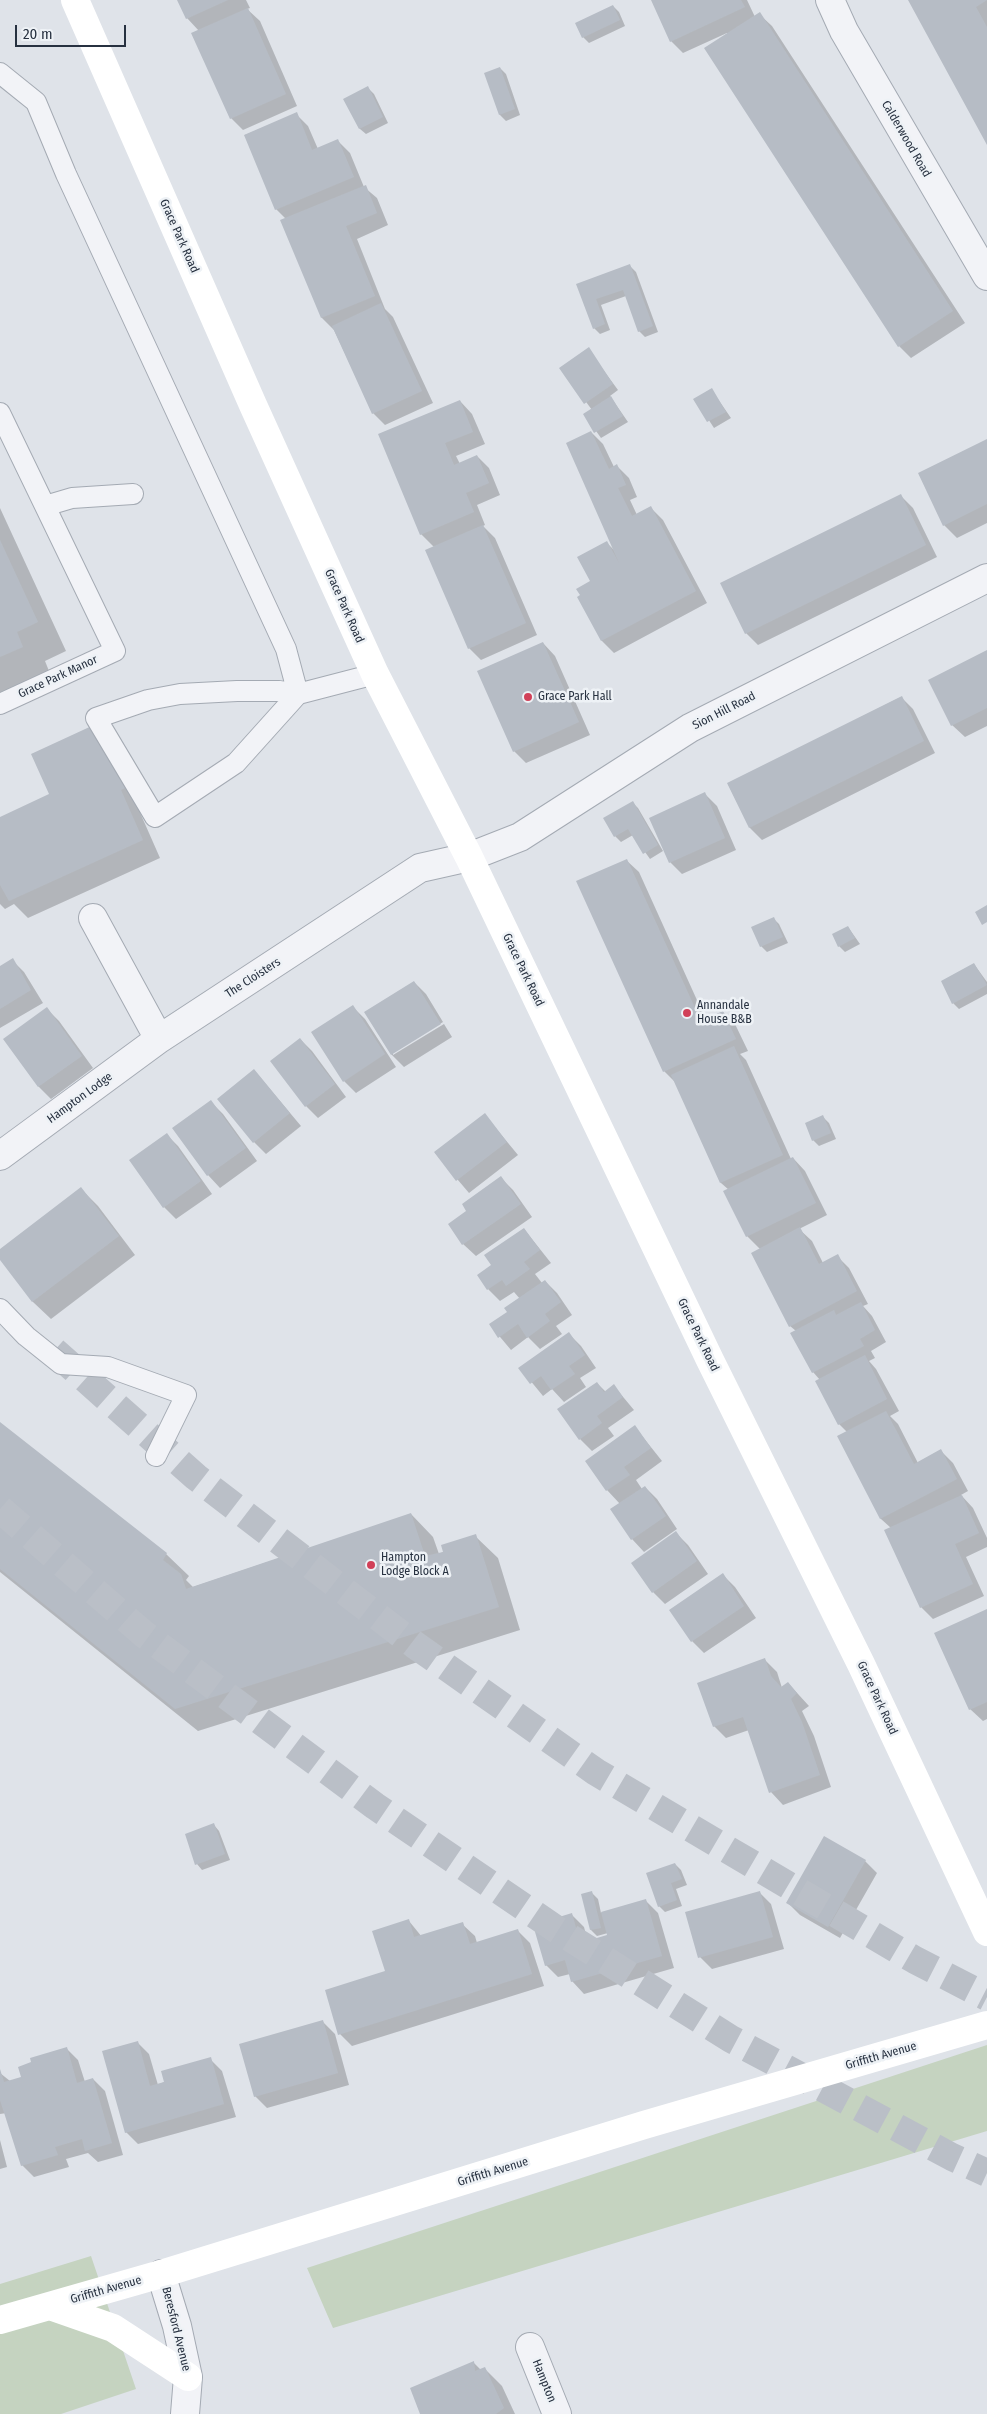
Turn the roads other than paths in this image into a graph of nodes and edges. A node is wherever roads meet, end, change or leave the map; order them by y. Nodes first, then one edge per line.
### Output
1 (75, 0) edge
2 (830, 0) edge
3 (0, 73) edge
4 (987, 276) edge
5 (0, 413) edge
6 (132, 494) dead end
7 (45, 506) junction
8 (987, 578) edge
9 (375, 674) junction
10 (298, 694) junction
11 (0, 704) edge
12 (468, 857) junction
13 (93, 918) dead end
14 (159, 1039) junction
15 (0, 1156) edge
16 (0, 1309) edge
17 (156, 1456) dead end
18 (987, 1932) edge
19 (987, 2025) edge
20 (162, 2274) junction
21 (50, 2306) junction
22 (0, 2320) edge
23 (530, 2347) dead end
24 (188, 2377) junction
25 (185, 2414) edge
26 (557, 2414) edge

1 - 9 street, Grace Park Road
2 - 4 street, Calderwood Road
3 - 10 lane
5 - 7 lane
6 - 7 lane
7 - 11 lane, Grace Park Manor
8 - 12 street, Sion Hill Road
9 - 10 lane
9 - 12 street, Grace Park Road
10 - 10 lane
12 - 14 street, The Cloisters
12 - 18 street, Grace Park Road
13 - 14 street
14 - 15 street, Hampton Lodge
16 - 17 lane
19 - 20 street, Griffith Avenue
20 - 21 street, Griffith Avenue
20 - 24 street, Beresford Avenue
21 - 22 street, Griffith Avenue
21 - 24 street
23 - 26 street, Hampton
24 - 25 street, Beresford Avenue

